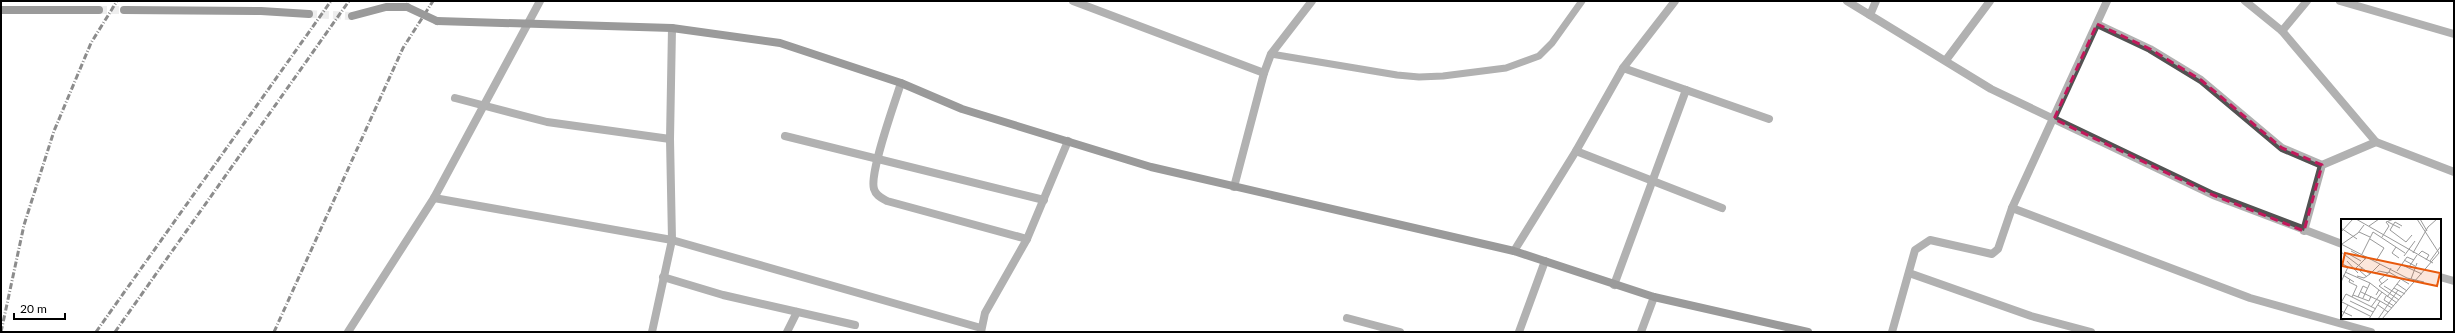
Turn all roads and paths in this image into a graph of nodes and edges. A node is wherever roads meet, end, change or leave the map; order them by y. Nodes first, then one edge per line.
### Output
1 (540, 1) edge
2 (1073, 1) edge
3 (1312, 1) edge
4 (1582, 1) edge
5 (1675, 1) edge
6 (1847, 1) edge
7 (1876, 1) edge
8 (1990, 1) edge
9 (2107, 1) edge
10 (2245, 1) edge
11 (2307, 1) edge
12 (2340, 1) edge
13 (1, 10) edge
14 (99, 10) tunnel mouth
15 (124, 10) tunnel mouth
16 (309, 14) tunnel mouth
17 (1870, 15) junction
18 (352, 16) tunnel mouth
19 (528, 24) junction
20 (2097, 24) junction
21 (672, 28) junction
22 (2282, 31) junction
23 (2454, 34) edge
24 (1271, 54) junction
25 (1946, 60) junction
26 (1623, 68) junction
27 (1264, 73) junction
28 (901, 83) junction
29 (1686, 90) junction
30 (455, 98) dead end
31 (485, 106) junction
32 (1769, 119) dead end
33 (2054, 119) junction
34 (785, 136) dead end
35 (670, 139) junction
36 (1068, 141) junction
37 (2376, 142) junction
38 (1576, 151) junction
39 (877, 160) junction
40 (2322, 165) junction
41 (2454, 172) edge
42 (1652, 180) junction
43 (1234, 187) junction
44 (434, 198) junction
45 (1044, 200) junction
46 (1722, 208) dead end
47 (2012, 208) junction
48 (2304, 231) junction
49 (1026, 239) junction
50 (672, 240) junction
51 (2341, 244) edge
52 (1514, 251) junction
53 (1545, 261) junction
54 (1908, 274) junction
55 (663, 277) junction
56 (2441, 277) edge
57 (2454, 281) edge
58 (1614, 285) junction
59 (1654, 297) junction
60 (797, 312) junction
61 (1347, 318) dead end
62 (855, 325) dead end
63 (981, 330) edge
64 (348, 332) edge
65 (652, 332) edge
66 (787, 332) edge
67 (1400, 332) edge
68 (1519, 332) edge
69 (1641, 332) edge
70 (1808, 332) edge
71 (1892, 332) edge
72 (2091, 332) edge
73 (2371, 332) edge

1 - 19 street
2 - 27 street
3 - 24 street
4 - 24 lane
5 - 26 street
6 - 17 street
7 - 17 street
8 - 25 street
9 - 20 street
10 - 22 street
11 - 22 street
12 - 23 street
13 - 14 street
15 - 16 street
17 - 25 street
18 - 19 street, bridge
19 - 21 street
19 - 31 street
20 - 33 street
20 - 40 street
21 - 28 street
21 - 35 street
22 - 37 street
24 - 27 street
25 - 33 street
26 - 29 street
26 - 38 street
27 - 43 street
28 - 36 street
28 - 39 street
29 - 32 street
29 - 42 street
30 - 31 street
31 - 35 street
31 - 44 street
33 - 47 street
33 - 48 street
34 - 39 street
35 - 50 street
36 - 43 street
36 - 45 street
37 - 40 street
37 - 41 street
38 - 42 street
38 - 52 street
39 - 45 street
39 - 49 street
40 - 48 street
42 - 46 street
42 - 58 street
43 - 52 street
44 - 50 street
44 - 64 street
45 - 49 street
47 - 54 street
47 - 73 street
48 - 51 street
49 - 63 street
50 - 55 street
50 - 63 street
52 - 53 street
53 - 58 street
53 - 68 street
54 - 71 street
54 - 72 street
55 - 60 street
55 - 65 street
56 - 57 street
58 - 59 street
59 - 69 street
59 - 70 street
60 - 62 street
60 - 66 street
61 - 67 street

